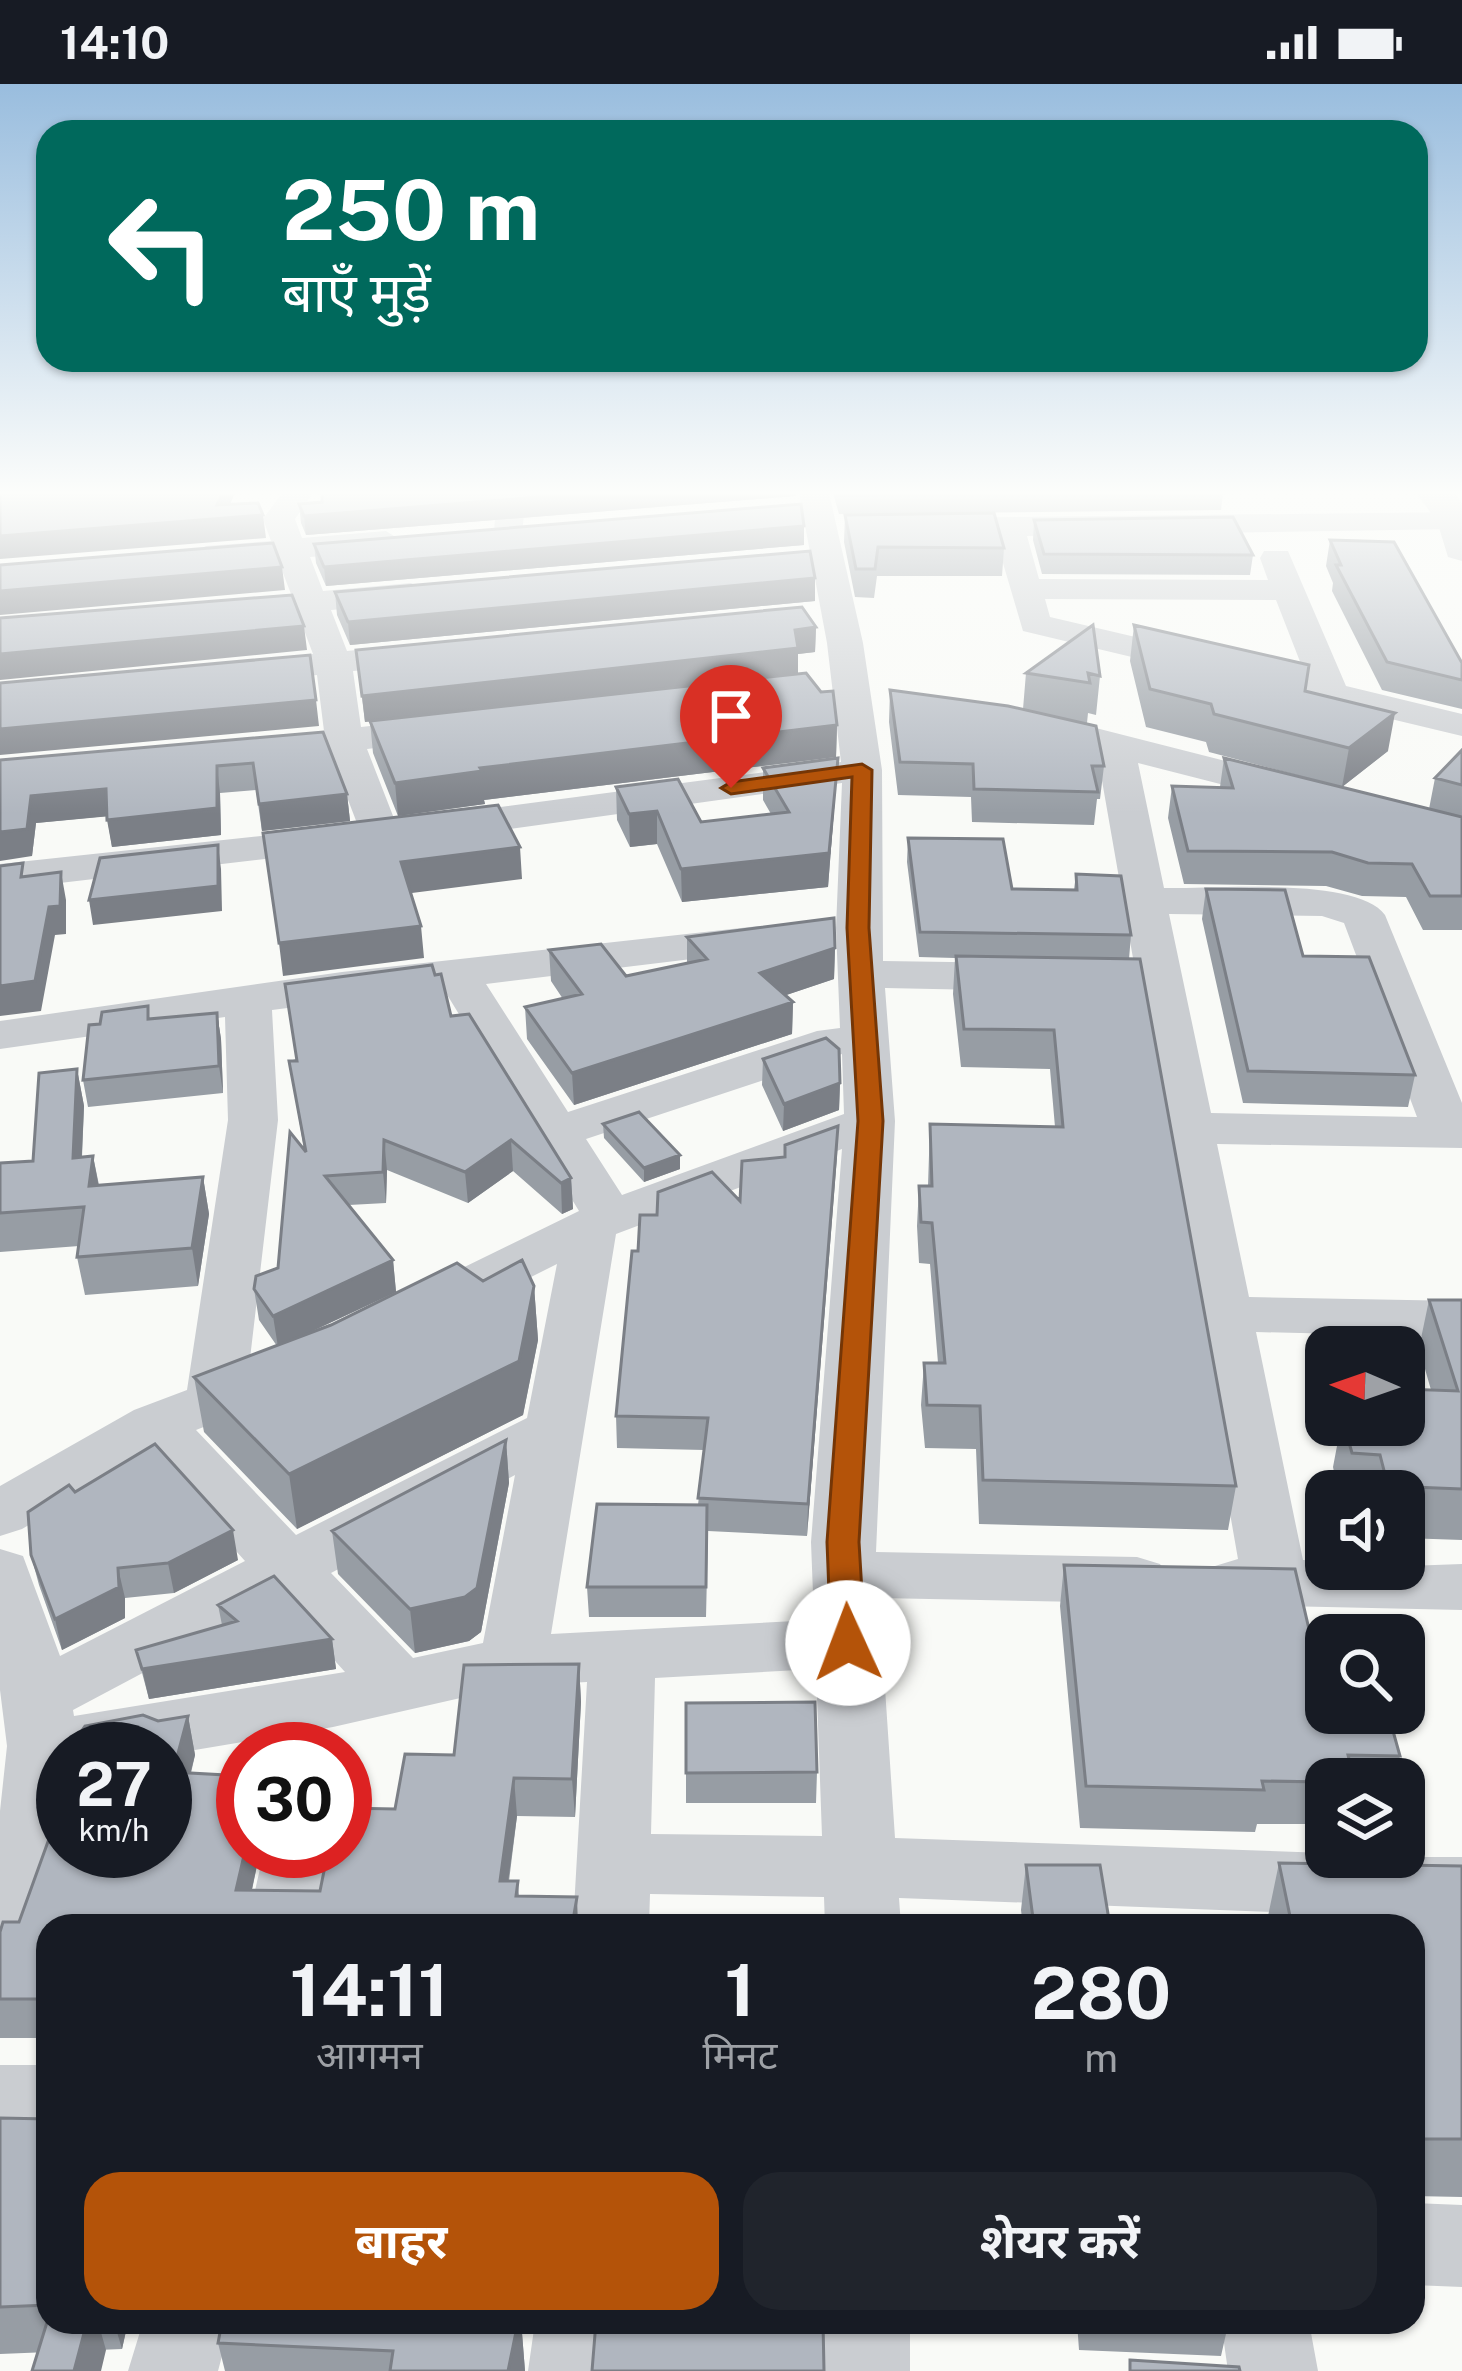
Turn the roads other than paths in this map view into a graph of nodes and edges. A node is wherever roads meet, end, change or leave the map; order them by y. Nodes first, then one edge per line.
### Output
1 (338, 600) edge
2 (817, 600) edge
3 (1028, 600) edge
4 (1293, 600) edge
5 (311, 602) junction
6 (200, 612) edge
7 (472, 649) edge
8 (334, 663) junction
9 (215, 674) edge
10 (1330, 692) junction
11 (482, 725) edge
12 (1462, 725) edge
13 (1052, 730) edge
14 (344, 740) junction
15 (1115, 744) junction
16 (275, 747) edge
17 (862, 770) junction
18 (1340, 803) edge
19 (380, 835) junction
20 (0, 877) edge
21 (1145, 901) junction
22 (859, 951) junction
23 (456, 973) junction
24 (1068, 977) edge
25 (248, 1000) junction
26 (864, 1031) junction
27 (0, 1035) edge
28 (870, 1121) junction
29 (1188, 1128) junction
30 (557, 1132) junction
31 (1455, 1133) edge
32 (600, 1222) junction
33 (1224, 1314) junction
34 (1462, 1318) edge
35 (379, 1330) edge
36 (315, 1362) edge
37 (214, 1401) junction
38 (155, 1424) junction
39 (554, 1428) junction
40 (0, 1514) edge
41 (293, 1569) junction
42 (0, 1572) edge
43 (845, 1574) junction
44 (1275, 1582) junction
45 (1462, 1587) edge
46 (848, 1643) junction
47 (622, 1655) junction
48 (513, 1661) junction
49 (351, 1712) edge
50 (43, 1722) junction
51 (36, 1826) edge
52 (295, 1878) edge
53 (1462, 1888) edge
54 (612, 1895) edge
55 (862, 1896) edge
56 (1199, 1902) edge
57 (288, 1914) edge
58 (0, 1921) edge
59 (0, 2101) edge
60 (36, 2101) edge
61 (1425, 2244) edge
62 (1462, 2246) edge
63 (184, 2334) edge
64 (578, 2334) edge
65 (866, 2334) edge
66 (1267, 2334) edge
67 (173, 2371) edge
68 (573, 2371) edge
69 (865, 2371) edge
70 (1273, 2371) edge

1 - 5 street
2 - 17 street
3 - 10 street
4 - 10 street
5 - 6 street
5 - 8 street
7 - 8 street
8 - 9 street
8 - 14 street
10 - 12 street
11 - 14 street
13 - 15 street
14 - 16 street
14 - 19 street
15 - 18 street
15 - 21 street
17 - 19 street
17 - 22 street
19 - 20 street
21 - 29 street
21 - 31 street
22 - 23 street
22 - 24 street
22 - 26 street
23 - 25 street
23 - 30 street
25 - 27 street
25 - 37 street
26 - 28 street
26 - 30 street
28 - 32 street
28 - 43 street
29 - 31 street
29 - 33 street
30 - 32 street
32 - 35 street
32 - 39 street
33 - 34 street
33 - 44 street
36 - 37 street
37 - 38 street
38 - 40 street
38 - 41 street
39 - 41 street
39 - 48 street
41 - 49 street
41 - 50 street
42 - 50 street
43 - 44 street
43 - 46 street
44 - 45 street
46 - 47 street
46 - 55 street
47 - 48 street
47 - 54 street
48 - 49 street
49 - 50 street
51 - 58 street
52 - 57 street
53 - 56 street
54 - 55 street
55 - 56 street
59 - 60 street
61 - 62 street
63 - 67 street
64 - 68 street
65 - 69 street
66 - 70 street

